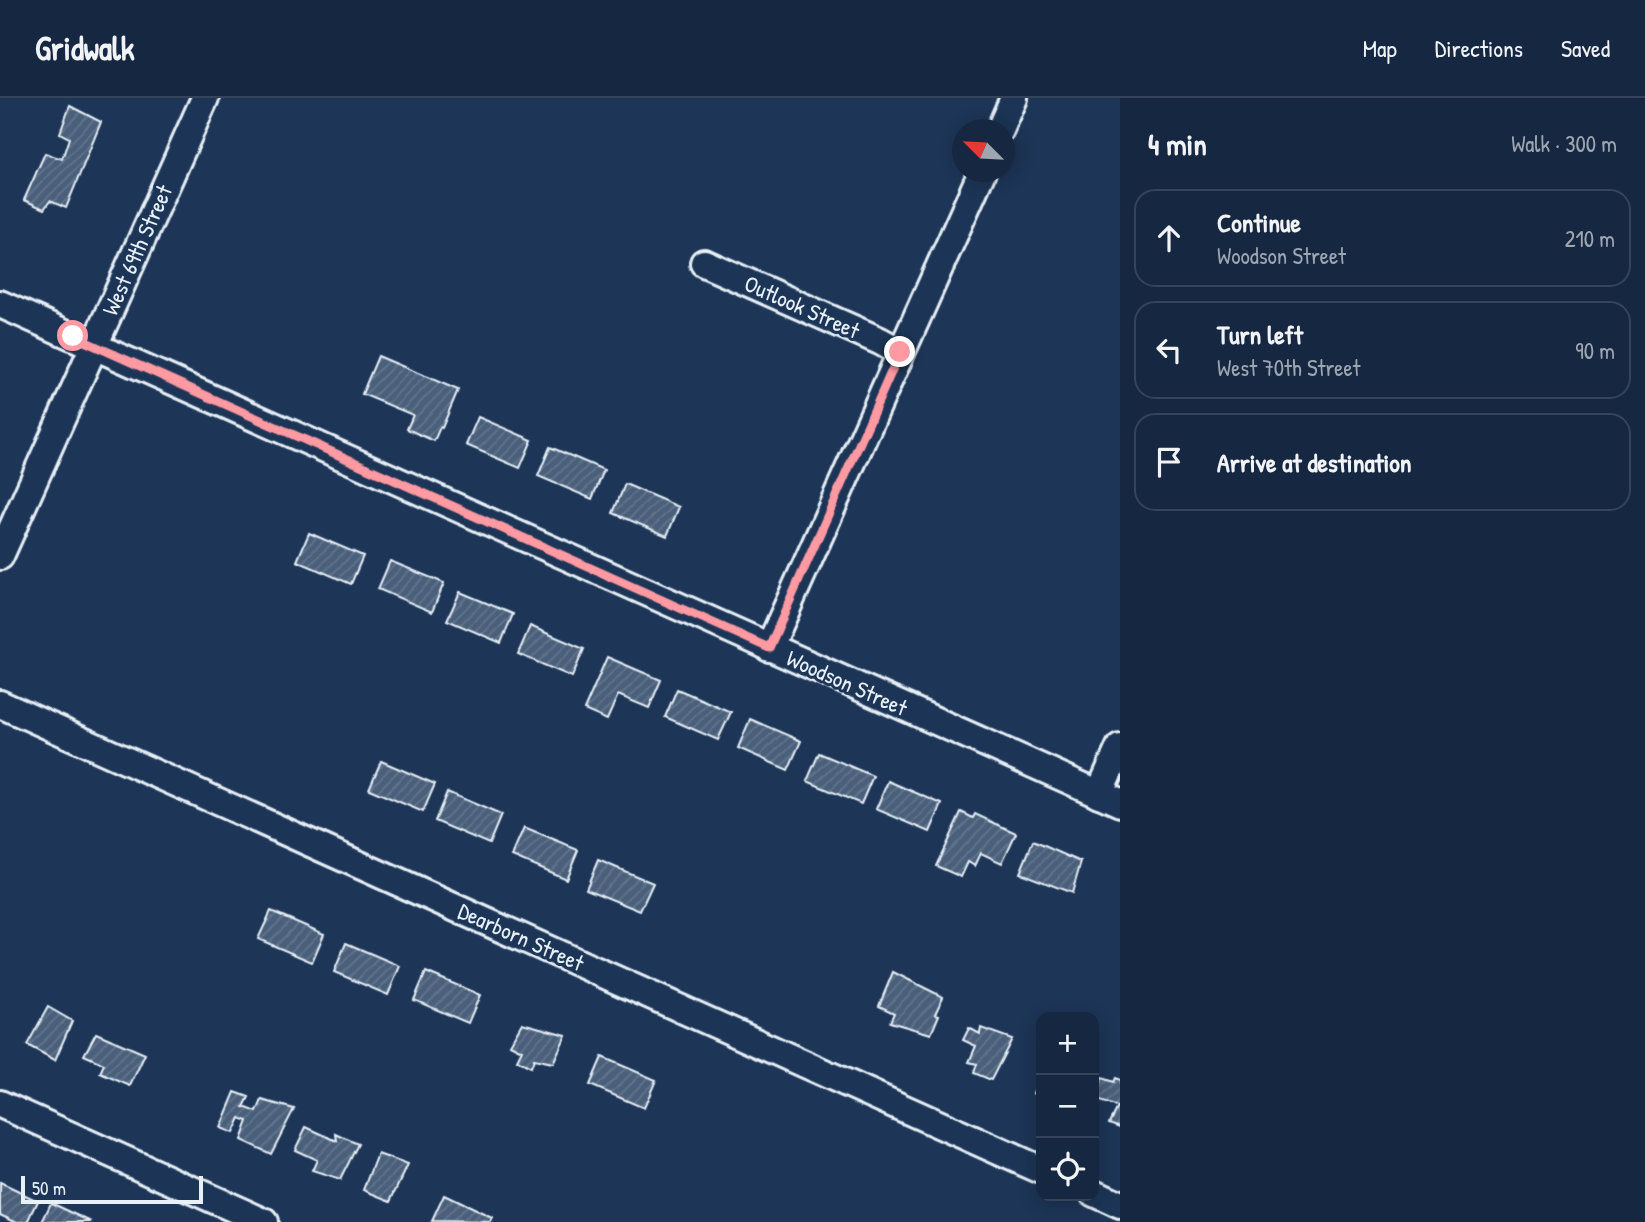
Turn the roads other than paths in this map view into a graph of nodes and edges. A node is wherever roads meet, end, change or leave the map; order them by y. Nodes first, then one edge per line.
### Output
1 (205, 98) edge
2 (1014, 98) edge
3 (1005, 119) edge
4 (977, 182) edge
5 (704, 263) dead end
6 (0, 304) edge
7 (95, 347) junction
8 (900, 352) junction
9 (0, 556) edge
10 (769, 648) junction
11 (0, 704) edge
12 (1120, 747) edge
13 (1110, 799) edge
14 (0, 1104) edge
15 (1036, 1168) edge
16 (1099, 1196) edge
17 (1120, 1205) edge
18 (264, 1222) edge

1 - 7 street, West 69th Street
2 - 3 street
4 - 8 street
5 - 8 street, Outlook Street
6 - 7 street, Woodson Street
7 - 9 street, West 69th Street
7 - 10 street, Woodson Street
8 - 10 street
10 - 13 street, Woodson Street
11 - 15 street, Dearborn Street
12 - 13 street
14 - 18 street
16 - 17 street

